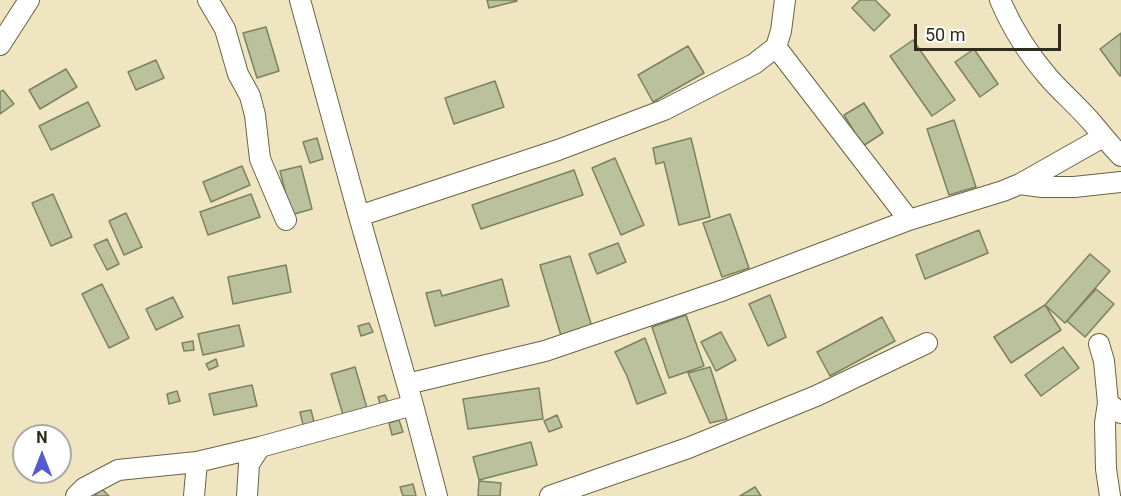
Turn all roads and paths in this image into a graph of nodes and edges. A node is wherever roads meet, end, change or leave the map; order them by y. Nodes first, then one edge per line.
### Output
1 (29, 0) edge
2 (208, 0) edge
3 (300, 0) edge
4 (785, 0) edge
5 (1000, 0) edge
6 (0, 45) edge
7 (776, 47) junction
8 (1103, 137) junction
9 (1121, 156) edge
10 (1121, 182) edge
11 (1020, 184) junction
12 (359, 216) junction
13 (286, 220) dead end
14 (909, 220) junction
15 (927, 343) dead end
16 (1099, 344) dead end
17 (407, 384) junction
18 (413, 405) junction
19 (1115, 408) edge
20 (260, 447) junction
21 (197, 462) junction
22 (76, 496) edge
23 (194, 496) edge
24 (247, 496) edge
25 (437, 496) edge
26 (550, 496) edge
27 (1110, 496) edge

1 - 6 street
2 - 13 street
3 - 12 street
4 - 7 street
5 - 8 street
7 - 12 street
7 - 14 street
8 - 9 street
8 - 11 street
10 - 11 street
11 - 14 street
12 - 17 street
14 - 17 street
15 - 26 street
16 - 19 street
17 - 18 street
18 - 20 street
18 - 25 street
19 - 27 street
20 - 21 street
20 - 24 street
21 - 22 street
21 - 23 street

